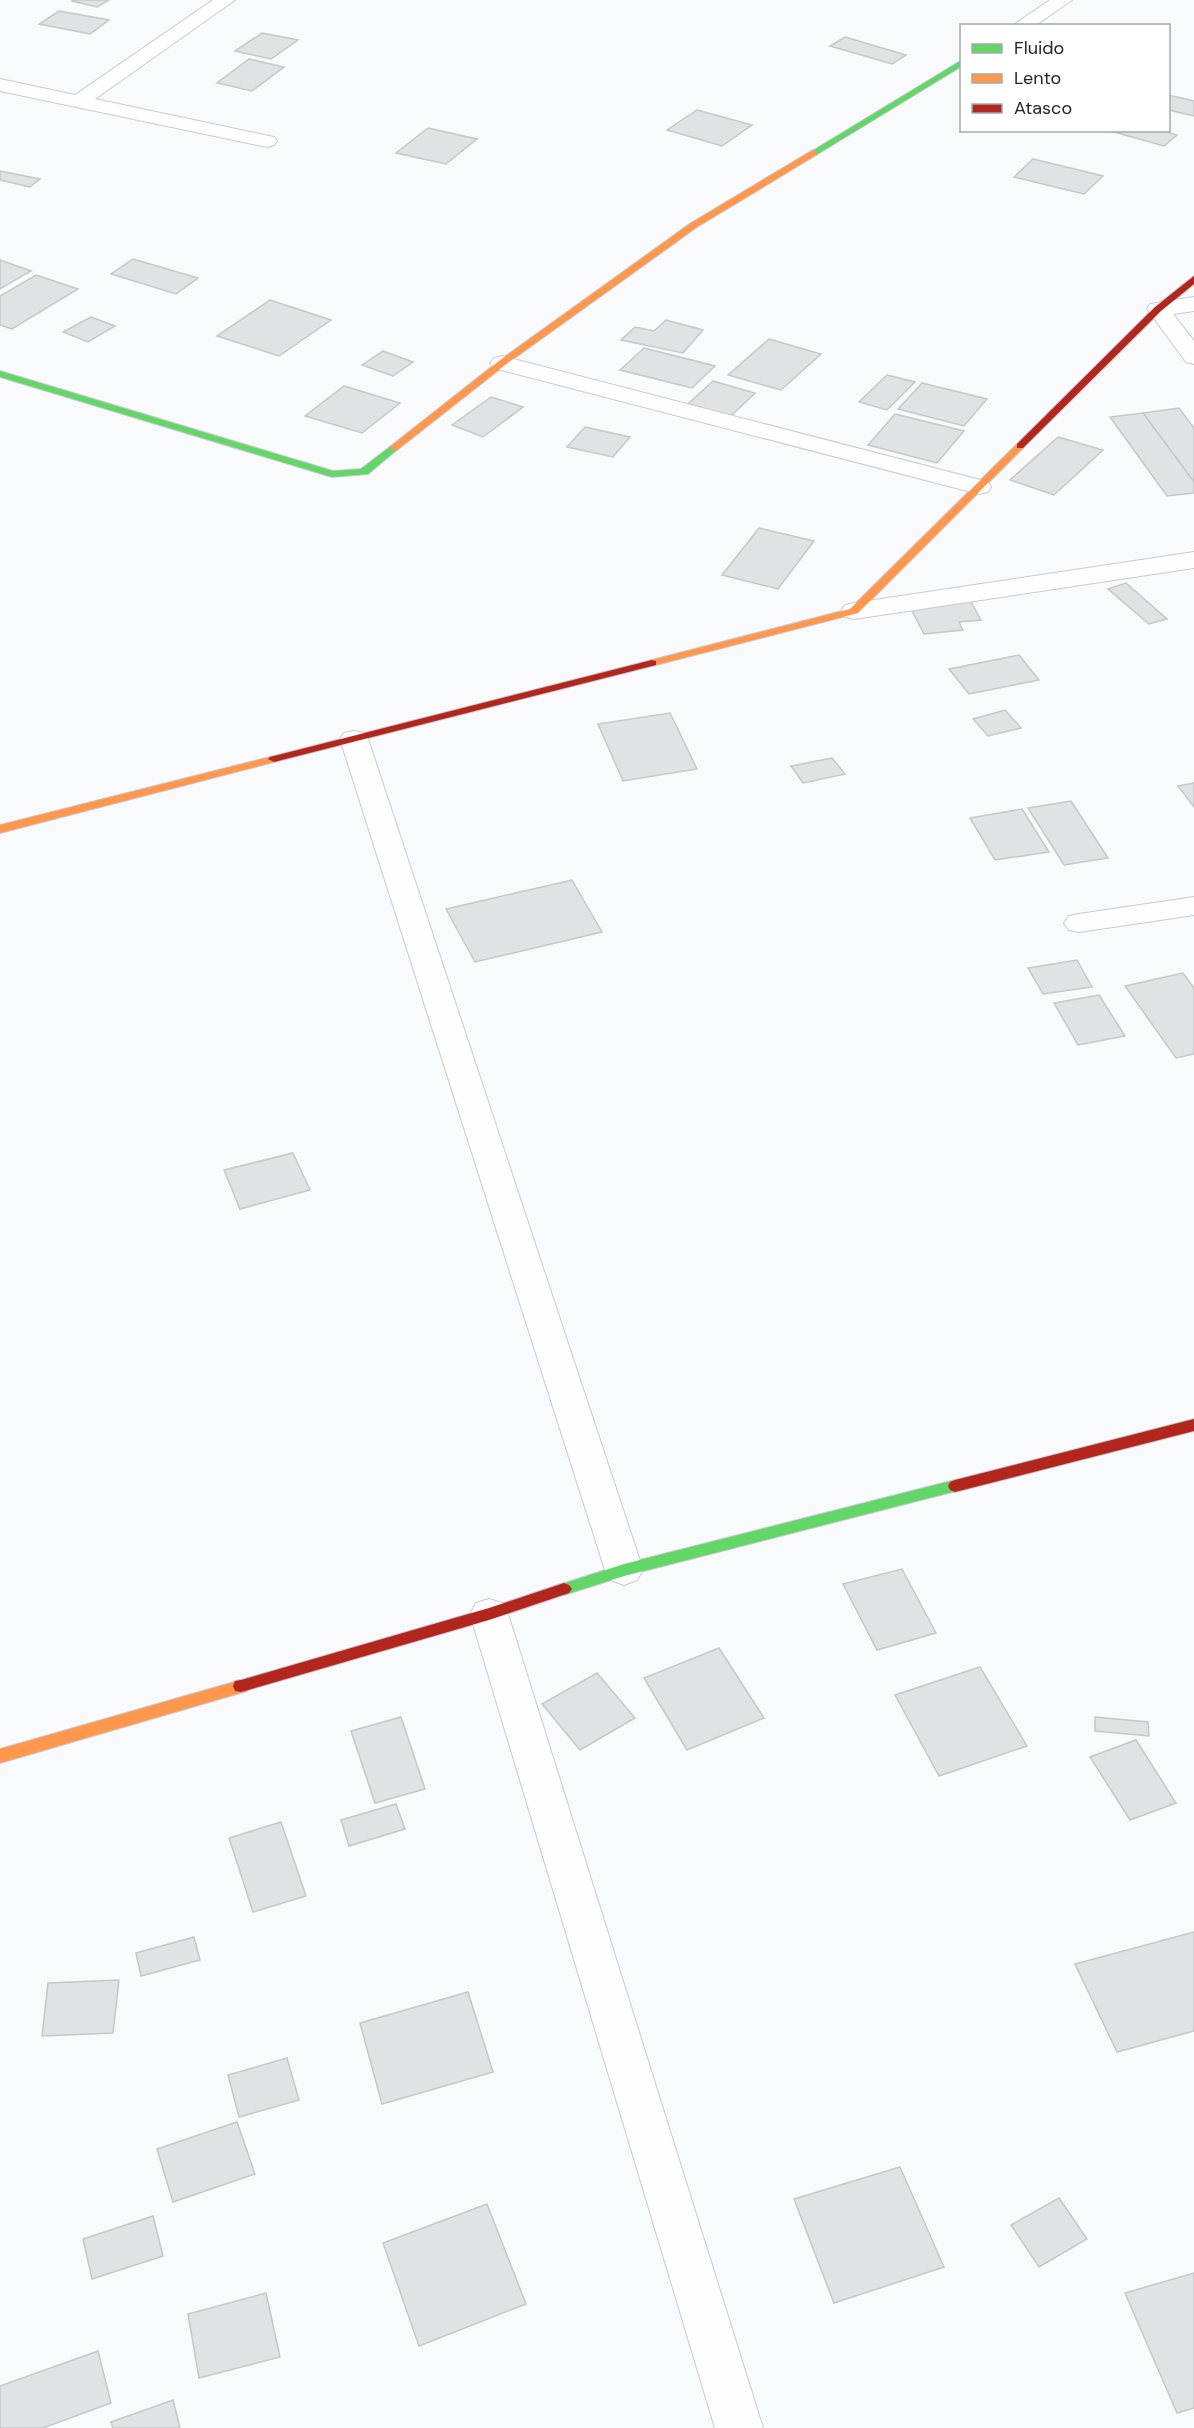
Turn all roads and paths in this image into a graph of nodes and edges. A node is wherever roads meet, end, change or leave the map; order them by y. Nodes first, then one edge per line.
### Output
1 (226, 0) edge
2 (1063, 0) edge
3 (1024, 24) edge
4 (960, 63) edge
5 (0, 85) edge
6 (77, 102) junction
7 (267, 141) dead end
8 (1194, 279) edge
9 (1194, 304) edge
10 (1158, 309) junction
11 (1194, 357) edge
12 (502, 363) junction
13 (0, 374) edge
14 (979, 487) junction
15 (1194, 560) edge
16 (854, 611) junction
17 (354, 739) junction
18 (0, 829) edge
19 (1194, 906) edge
20 (1079, 923) dead end
21 (1194, 1425) edge
22 (624, 1570) junction
23 (489, 1614) junction
24 (0, 1756) edge
25 (739, 2428) edge

1 - 6 street
2 - 3 street
4 - 12 street
5 - 6 street
6 - 7 street
8 - 10 street
9 - 10 street
10 - 11 street
10 - 14 street
12 - 13 street
12 - 14 street
14 - 16 street
15 - 16 street
16 - 17 street
17 - 18 street
17 - 22 street
19 - 20 street
21 - 22 street
22 - 23 street
23 - 24 street
23 - 25 street

